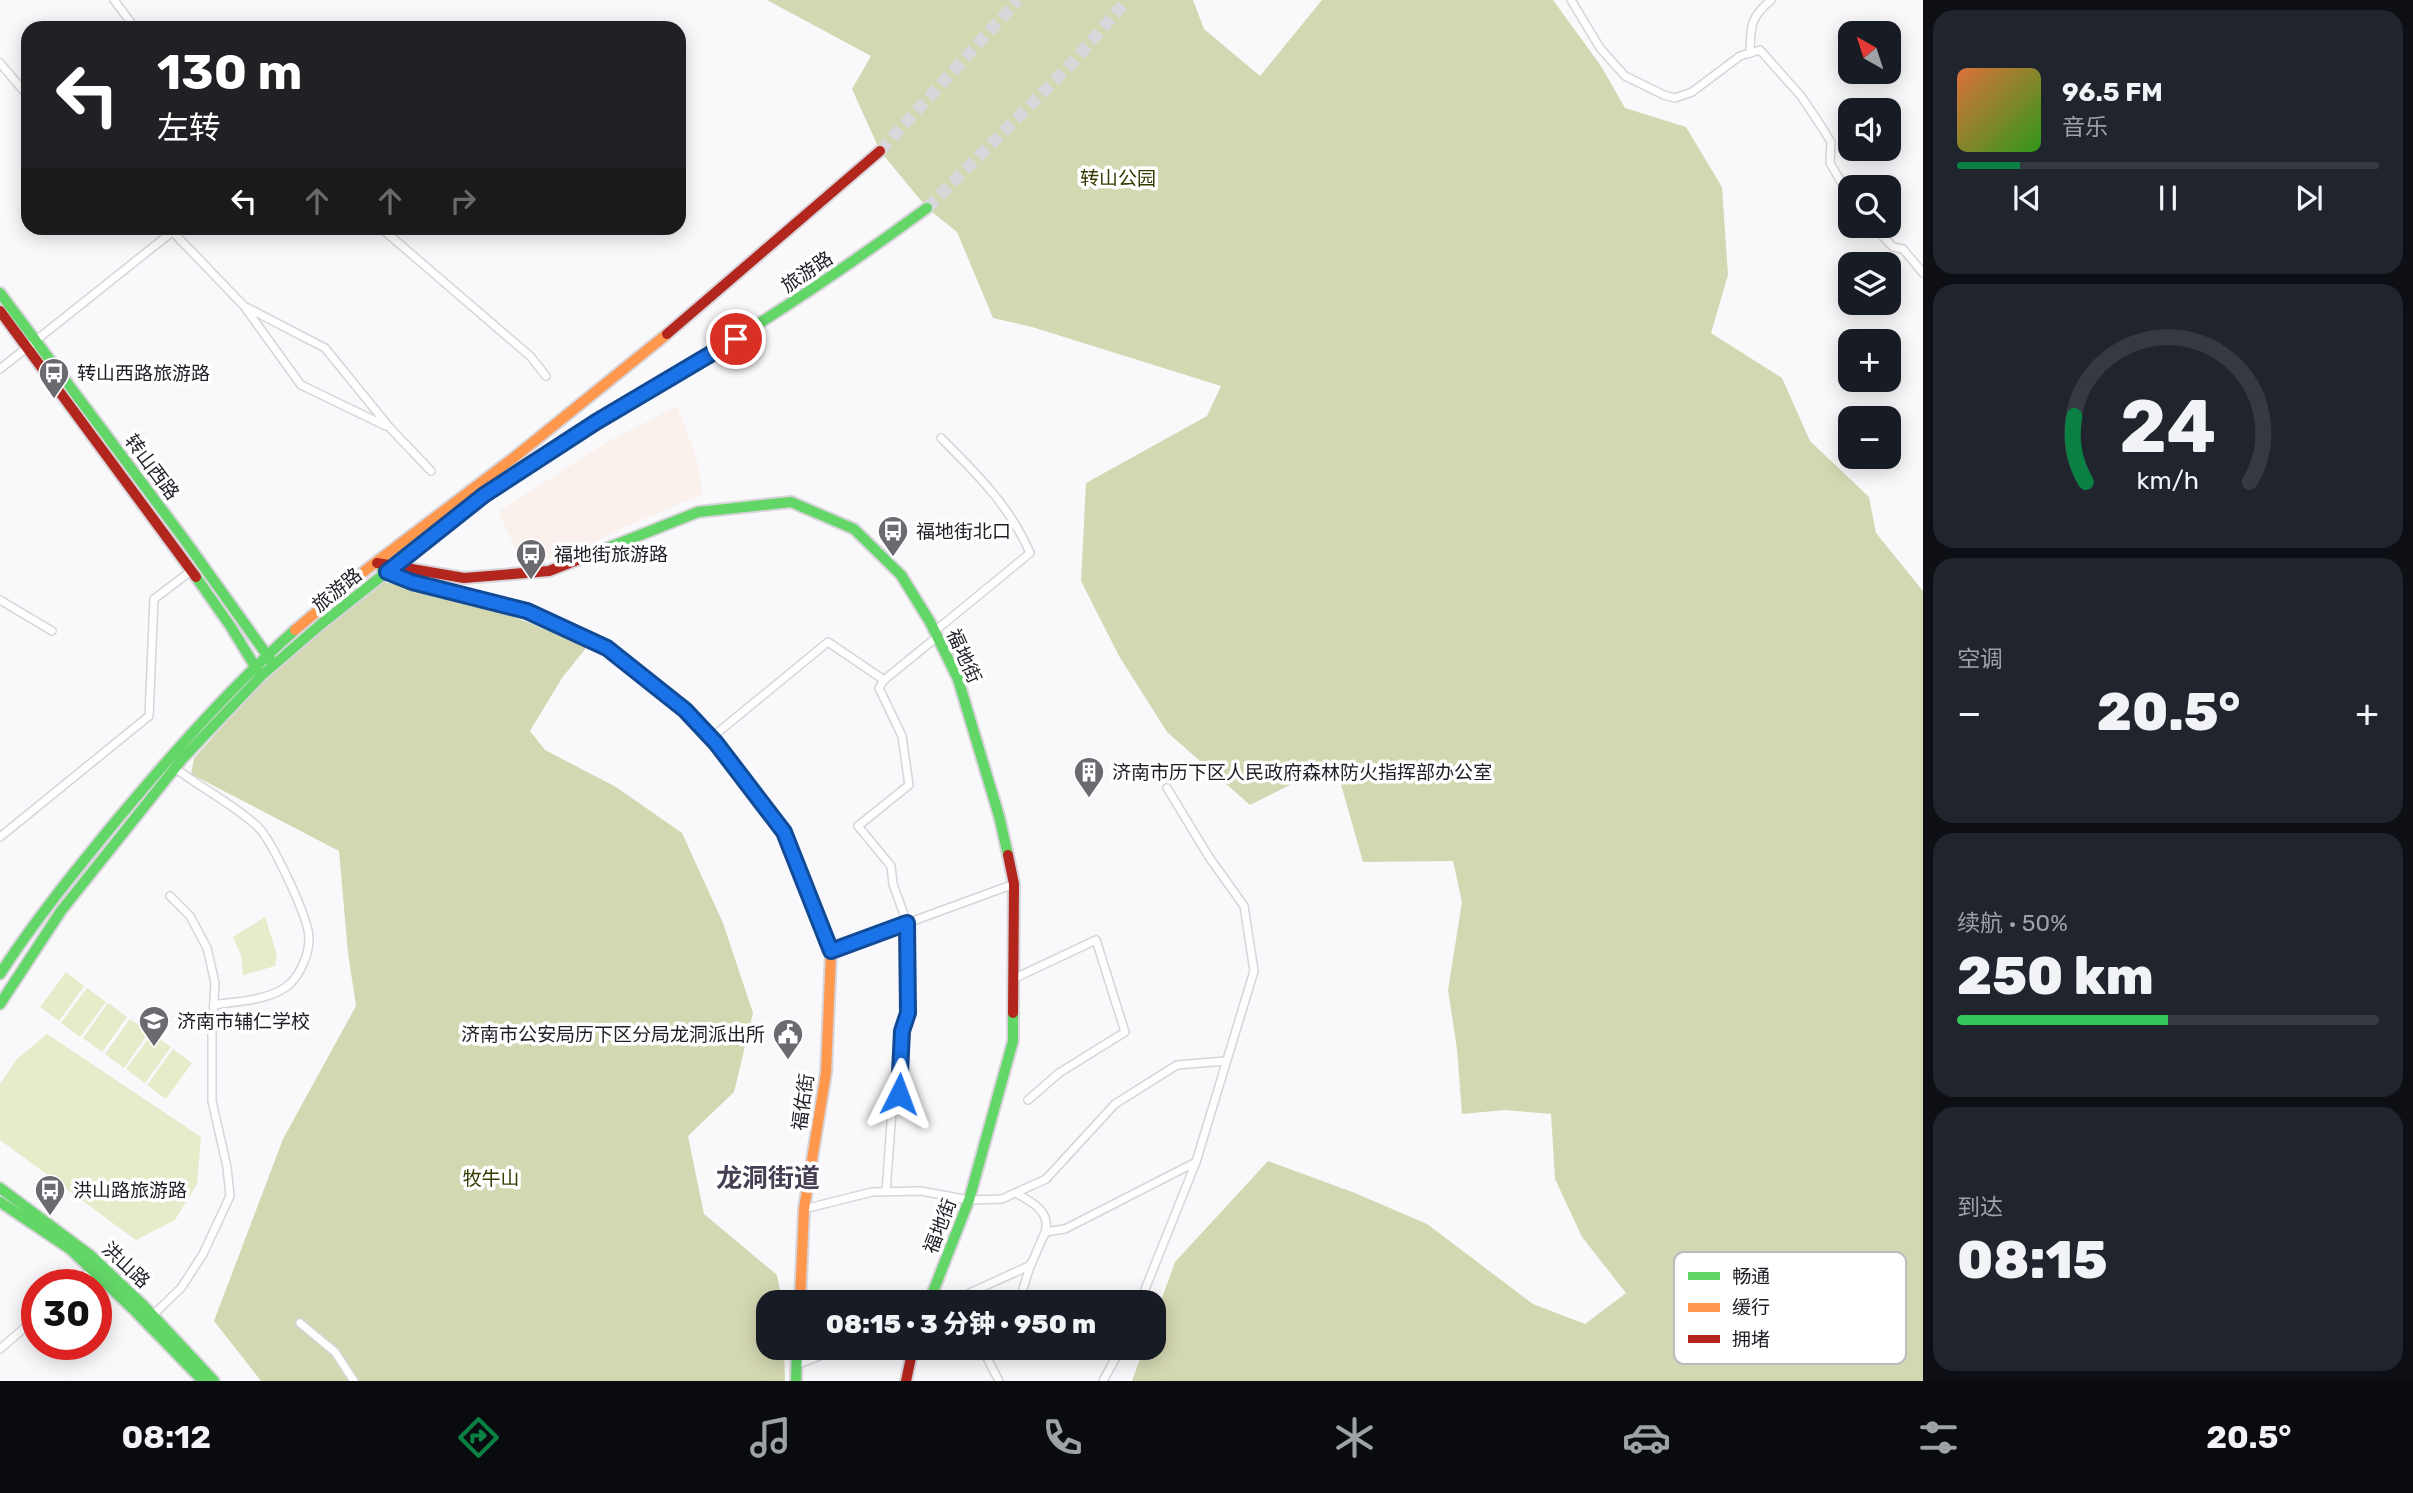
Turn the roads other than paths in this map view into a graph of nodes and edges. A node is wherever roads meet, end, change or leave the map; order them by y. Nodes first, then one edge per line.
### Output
1 (114, 0) edge
2 (1571, 0) edge
3 (1771, 0) edge
4 (130, 21) edge
5 (1750, 53) junction
6 (0, 63) edge
7 (21, 88) edge
8 (880, 151) tunnel mouth
9 (1838, 177) edge
10 (927, 208) tunnel mouth
11 (166, 235) edge
12 (179, 235) edge
13 (389, 235) edge
14 (1884, 238) edge
15 (1923, 273) edge
16 (0, 293) edge
17 (244, 306) junction
18 (0, 311) edge
19 (31, 344) junction
20 (0, 369) edge
21 (546, 376) dead end
22 (390, 428) junction
23 (941, 438) dead end
24 (431, 471) dead end
25 (377, 563) junction
26 (391, 570) junction
27 (191, 571) junction
28 (0, 600) edge
29 (52, 631) dead end
30 (936, 634) junction
31 (271, 661) junction
32 (258, 671) junction
33 (884, 680) junction
34 (711, 738) junction
35 (174, 768) junction
36 (1167, 788) dead end
37 (0, 836) edge
38 (1014, 884) junction
39 (170, 896) dead end
40 (907, 923) junction
41 (831, 951) junction
42 (0, 974) edge
43 (1013, 979) junction
44 (0, 1004) edge
45 (214, 1005) junction
46 (1225, 1061) junction
47 (1028, 1100) dead end
48 (1196, 1163) junction
49 (0, 1188) edge
50 (886, 1192) junction
51 (1016, 1192) junction
52 (970, 1200) junction
53 (0, 1202) edge
54 (804, 1209) junction
55 (1045, 1232) junction
56 (1031, 1265) junction
57 (91, 1269) edge
58 (112, 1289) edge
59 (801, 1290) edge
60 (934, 1290) edge
61 (976, 1290) edge
62 (1022, 1290) edge
63 (1145, 1290) edge
64 (153, 1315) junction
65 (300, 1323) dead end
66 (21, 1331) edge
67 (0, 1349) edge
68 (796, 1360) edge
69 (809, 1360) edge
70 (910, 1360) edge
71 (988, 1360) edge
72 (1114, 1360) edge
73 (796, 1365) junction
74 (203, 1381) edge
75 (214, 1381) edge
76 (354, 1381) edge
77 (796, 1381) edge
78 (906, 1381) edge
79 (999, 1381) edge
80 (1103, 1381) edge

1 - 4 street
2 - 5 street
3 - 5 street
5 - 9 street
6 - 7 street
8 - 25 main road, 旅游路
10 - 26 main road, 旅游路
11 - 19 street
12 - 17 street
13 - 21 street
14 - 15 street
16 - 19 main road, 转山西路
17 - 22 street
17 - 22 street
18 - 19 main road, 转山西路
19 - 20 street
19 - 27 main road, 转山西路
19 - 31 main road, 转山西路
22 - 24 street
23 - 30 street
25 - 26 main road, 福佑街
25 - 31 main road, 旅游路
26 - 30 main road, 福地街
26 - 31 main road, 旅游路
26 - 34 main road, 福佑街
27 - 32 main road, 转山西路
27 - 37 street
28 - 29 street
30 - 33 street
30 - 38 main road, 福地街
31 - 32 main road, 旅游路
32 - 35 main road, 旅游路
32 - 42 main road, 旅游路
33 - 34 street
33 - 40 street
34 - 41 main road, 福佑街
35 - 44 main road, 旅游路
35 - 45 street
36 - 46 street
38 - 40 street
38 - 43 main road, 福地街
39 - 45 street
40 - 41 street
40 - 50 street
41 - 54 main road, 福佑街
43 - 47 street
43 - 52 main road, 福地街
45 - 64 street
46 - 48 street
46 - 51 street
48 - 55 street
48 - 63 street
49 - 64 main road, 洪山路
50 - 52 street
50 - 54 street
51 - 52 street
51 - 55 street
52 - 60 main road, 福地街
53 - 57 main road, 洪山路
54 - 59 main road, 福佑街
55 - 56 street
56 - 61 street
56 - 62 street
58 - 74 main road, 洪山路
64 - 75 main road, 洪山路
65 - 76 street
66 - 67 street
68 - 73 main road
69 - 73 street
70 - 78 main road
71 - 79 street
72 - 80 street
73 - 77 main road

